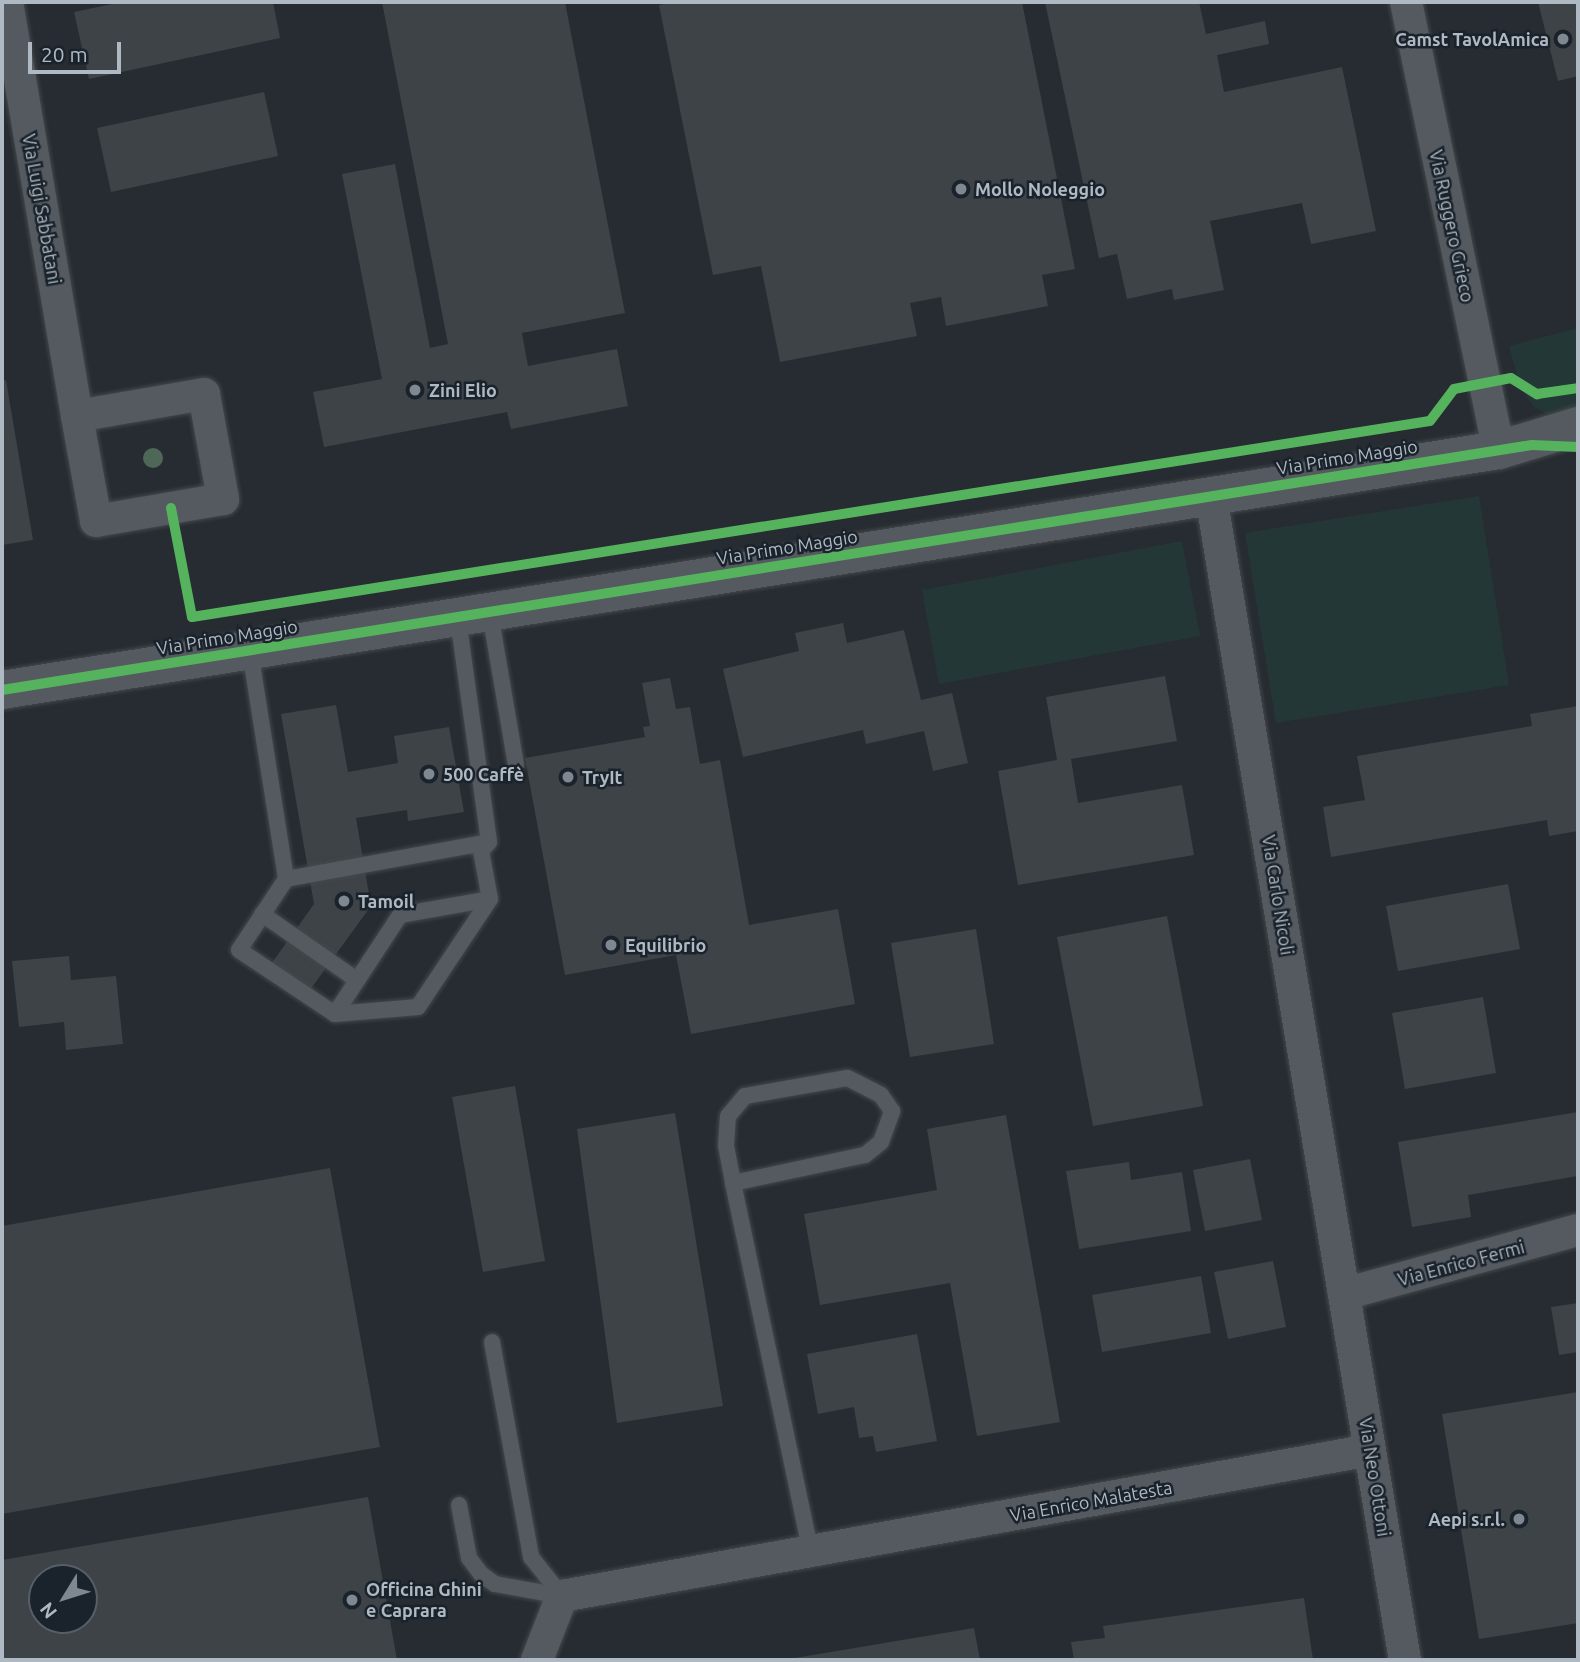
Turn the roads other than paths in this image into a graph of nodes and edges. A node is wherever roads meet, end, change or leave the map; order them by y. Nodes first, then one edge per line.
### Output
1 (7, 2) edge
2 (1406, 2) edge
3 (77, 416) junction
4 (1578, 426) edge
5 (1515, 447) junction
6 (1578, 447) edge
7 (1211, 496) junction
8 (474, 615) junction
9 (250, 651) junction
10 (2, 690) edge
11 (516, 765) dead end
12 (489, 842) junction
13 (285, 878) junction
14 (490, 899) junction
15 (262, 914) junction
16 (358, 980) junction
17 (335, 1014) junction
18 (733, 1183) junction
19 (1578, 1230) edge
20 (1344, 1294) junction
21 (492, 1342) dead end
22 (1370, 1450) junction
23 (459, 1505) dead end
24 (811, 1553) junction
25 (562, 1596) junction
26 (537, 1660) edge
27 (1405, 1660) edge

1 - 3 street, Via Luigi Sabbatani
2 - 5 street, Via Ruggero Grieco
3 - 3 street, Via Luigi Sabbatani
4 - 5 street, Via Primo Maggio
5 - 6 street, Via Primo Maggio
5 - 7 street, Via Primo Maggio
7 - 8 street, Via Primo Maggio
7 - 20 street, Via Carlo Nicoli
8 - 9 street, Via Primo Maggio
8 - 11 lane
8 - 12 lane
9 - 10 street, Via Primo Maggio
9 - 13 lane
12 - 13 lane
12 - 14 lane
13 - 15 lane
14 - 16 lane
14 - 17 lane
15 - 16 lane
15 - 17 lane
16 - 17 lane
18 - 18 lane
18 - 24 lane
19 - 20 street, Via Enrico Fermi
20 - 22 street, Via Neo Ottoni
21 - 25 lane
22 - 24 street, Via Enrico Malatesta
22 - 27 street, Via Neo Ottoni
23 - 25 lane
24 - 25 street, Via Enrico Malatesta
25 - 26 street

